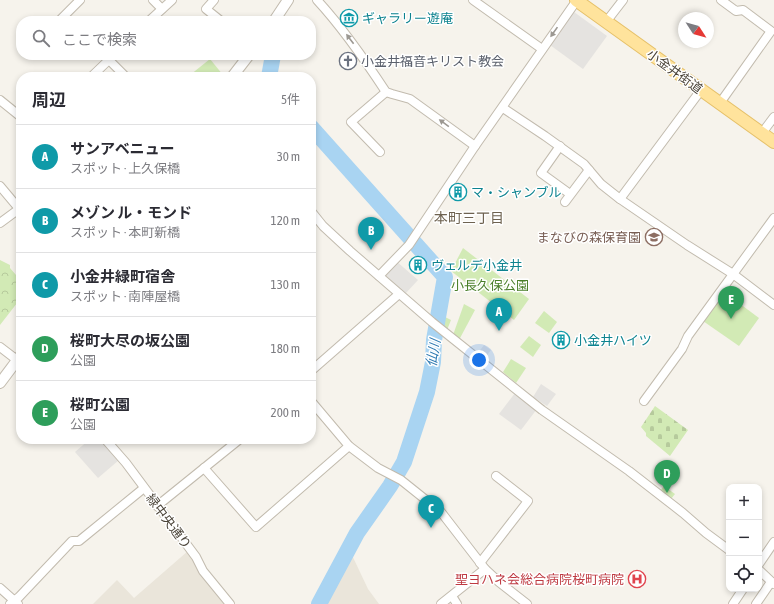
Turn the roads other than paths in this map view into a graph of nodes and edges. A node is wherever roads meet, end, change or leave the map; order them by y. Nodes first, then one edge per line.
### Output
1 (80, 0) edge
2 (153, 0) edge
3 (172, 0) edge
4 (214, 0) edge
5 (288, 0) edge
6 (317, 0) edge
7 (473, 0) edge
8 (576, 0) edge
9 (623, 0) edge
10 (721, 0) edge
11 (162, 9) junction
12 (67, 16) edge
13 (154, 16) edge
14 (215, 16) edge
15 (277, 16) edge
16 (606, 22) junction
17 (542, 50) junction
18 (106, 60) edge
19 (112, 60) edge
20 (245, 60) edge
21 (96, 72) edge
22 (122, 72) edge
23 (236, 72) edge
24 (701, 90) junction
25 (386, 92) junction
26 (0, 100) edge
27 (720, 103) junction
28 (503, 108) junction
29 (16, 113) edge
30 (774, 117) edge
31 (762, 133) junction
32 (774, 142) edge
33 (475, 146) junction
34 (560, 146) junction
35 (380, 152) dead end
36 (589, 170) junction
37 (0, 186) edge
38 (620, 199) junction
39 (16, 205) edge
40 (16, 213) edge
41 (316, 217) edge
42 (774, 218) edge
43 (0, 223) edge
44 (733, 274) junction
45 (379, 276) junction
46 (399, 294) junction
47 (774, 305) edge
48 (0, 347) edge
49 (16, 355) edge
50 (16, 361) edge
51 (316, 367) edge
52 (0, 383) edge
53 (644, 401) dead end
54 (316, 407) edge
55 (109, 444) edge
56 (234, 444) edge
57 (349, 446) junction
58 (204, 468) junction
59 (496, 476) dead end
60 (144, 488) junction
61 (157, 506) junction
62 (774, 542) edge
63 (726, 548) edge
64 (762, 560) edge
65 (483, 566) junction
66 (762, 573) edge
67 (773, 583) edge
68 (0, 588) edge
69 (741, 592) edge
70 (452, 596) junction
71 (14, 603) edge
72 (230, 604) edge
73 (441, 604) edge
74 (457, 604) edge
75 (527, 604) edge
76 (733, 604) edge
77 (756, 604) edge

1 - 12 street
2 - 11 street
3 - 11 street
4 - 14 street
5 - 15 street
25 -> 6 street
7 - 17 street
8 - 16 main road, 小金井街道
8 -> 17 street
9 - 16 street
10 - 27 street
11 - 13 street
16 - 24 main road, 小金井街道
17 - 28 street
18 - 21 street
19 - 22 street
20 - 23 street
24 - 27 main road, 小金井街道
24 - 38 street
33 -> 25 street
25 - 35 street
26 - 29 street
27 - 31 main road, 小金井街道
28 - 33 street
28 - 34 street
30 - 31 street
31 - 32 main road, 小金井街道
33 - 45 street
34 - 36 street
34 - 36 street
36 - 38 street
37 - 39 street
38 - 44 street
40 - 43 street
41 - 45 street
42 - 44 street
44 - 47 street
44 - 53 street
45 - 46 street
46 - 51 street
46 - 63 street
48 - 49 street
50 - 52 street
54 - 57 street
55 - 60 street, 緑中央通り
56 - 58 street
57 - 58 street
57 - 65 street
58 - 61 street
59 - 65 street
60 - 61 street, 緑中央通り
60 - 71 street
61 - 72 street, 緑中央通り
62 - 64 street
65 - 70 street
65 - 75 street
66 - 67 street
67 - 77 street
68 - 71 street
69 - 76 street
70 - 73 street
70 - 74 street

